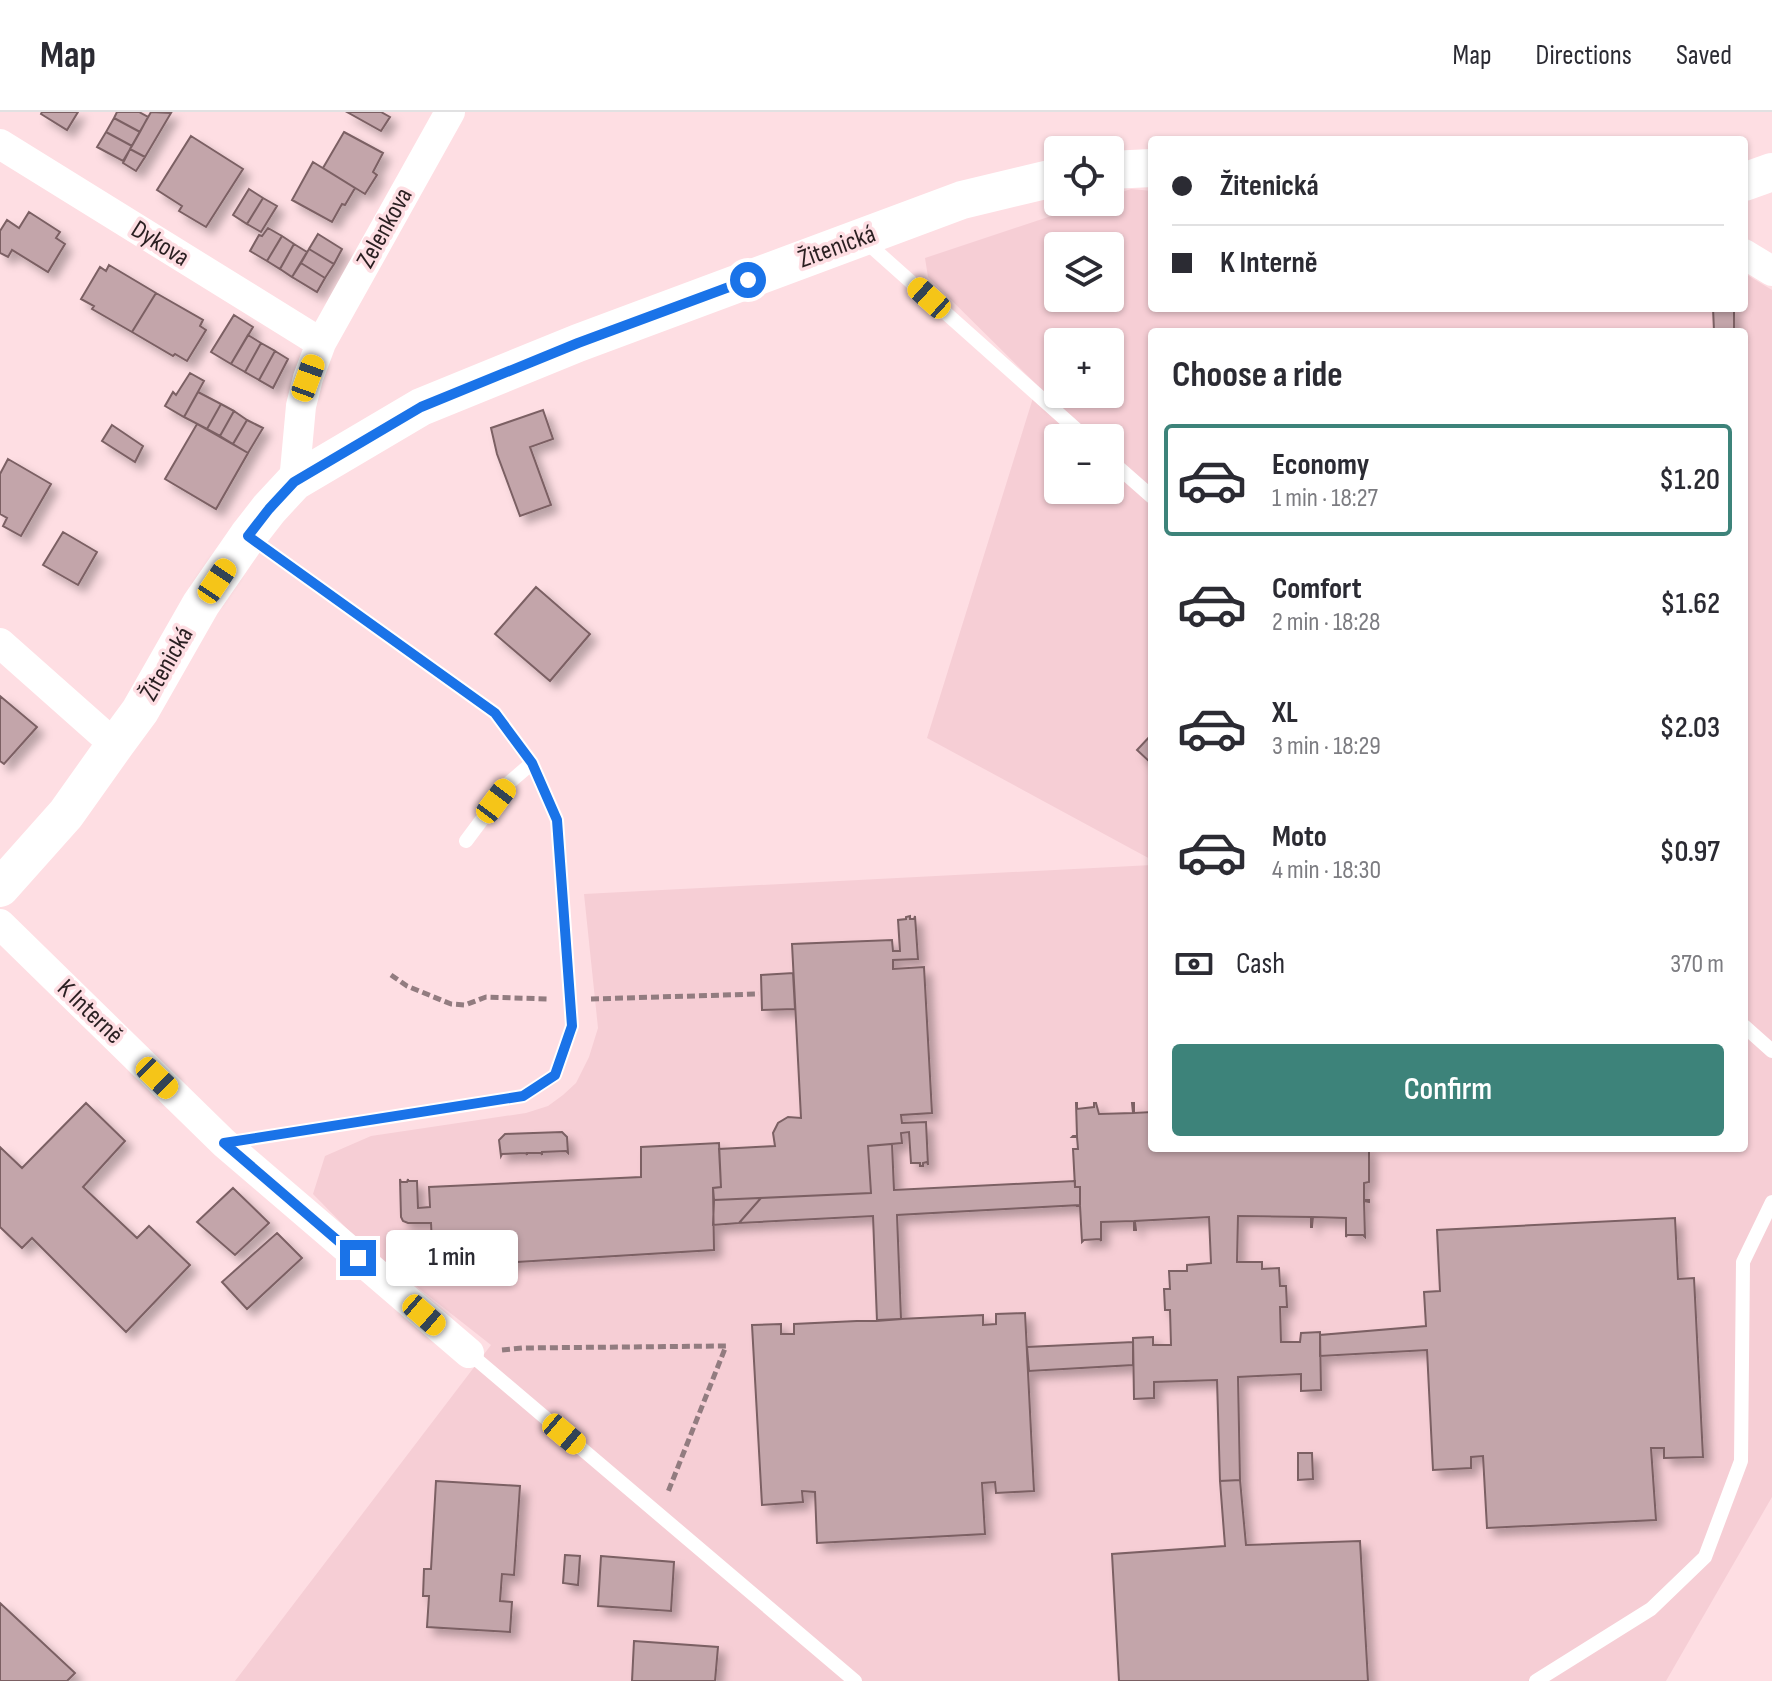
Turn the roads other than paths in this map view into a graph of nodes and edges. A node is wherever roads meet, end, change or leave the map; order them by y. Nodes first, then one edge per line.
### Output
1 (450, 112) edge
2 (0, 144) edge
3 (1148, 168) edge
4 (1124, 169) edge
5 (1772, 172) edge
6 (1044, 180) edge
7 (1748, 181) edge
8 (862, 238) junction
9 (1748, 256) edge
10 (1772, 271) edge
11 (321, 343) junction
12 (1070, 424) edge
13 (1124, 472) edge
14 (294, 482) junction
15 (1148, 493) edge
16 (248, 536) junction
17 (0, 643) edge
18 (115, 745) junction
19 (532, 763) junction
20 (466, 841) dead end
21 (0, 888) edge
22 (0, 924) edge
23 (1748, 1030) edge
24 (1772, 1051) edge
25 (224, 1143) junction
26 (1772, 1202) edge
27 (469, 1353) joint
28 (855, 1681) edge
29 (1536, 1681) edge

1 - 11 street, Zelenkova
2 - 11 street, Dykova
3 - 4 street
5 - 7 street
6 - 8 street, Žitenická
8 - 12 lane
8 - 14 street, Žitenická
9 - 10 street
11 - 14 street, Zelenkova
13 - 15 lane
14 - 16 street, Žitenická
16 - 18 street, Žitenická
16 - 19 lane
17 - 18 street
18 - 21 street, Žitenická
19 - 20 lane
19 - 25 lane
22 - 25 street, K Interně
23 - 24 lane
25 - 27 street, K Interně
26 - 29 lane
27 - 28 lane

